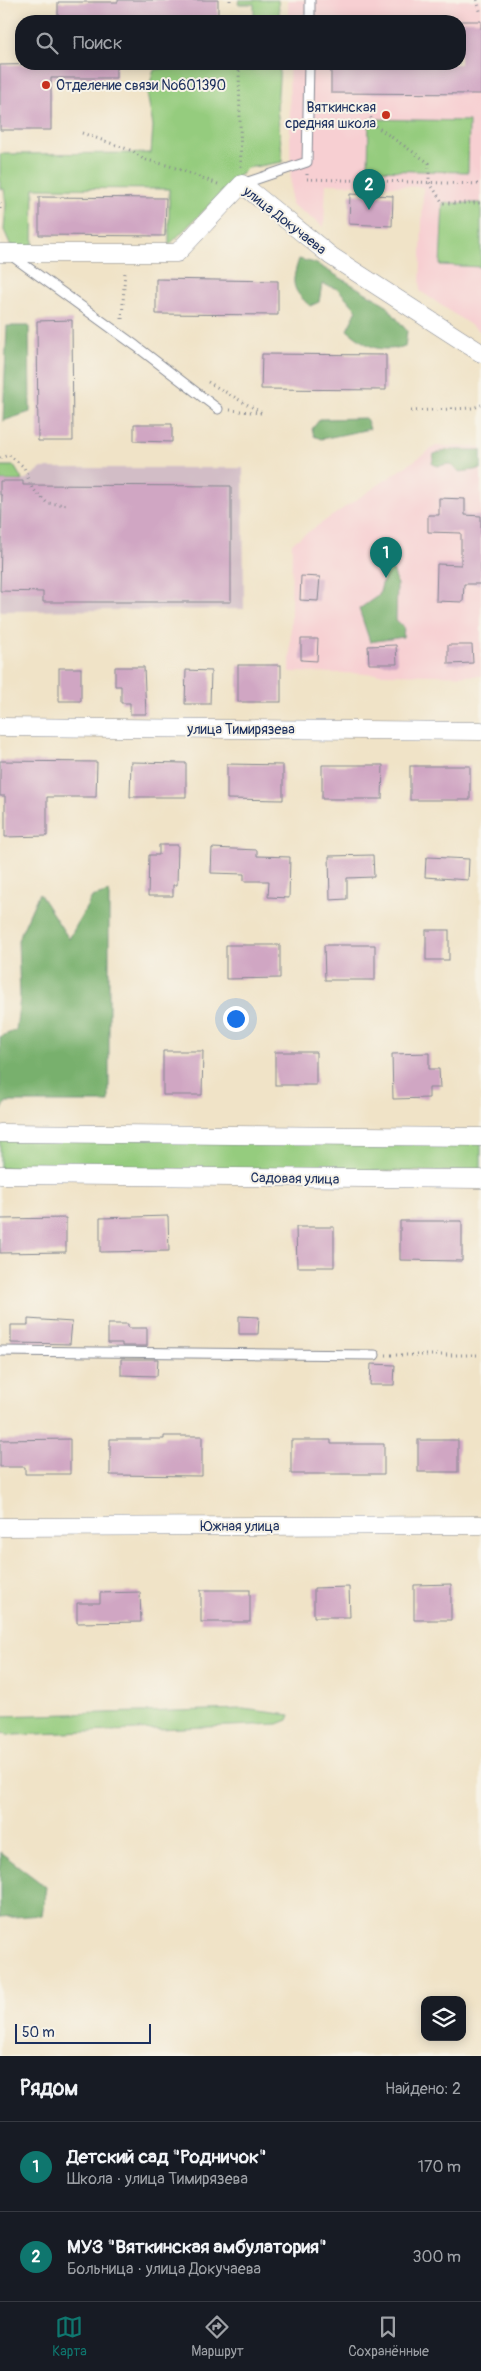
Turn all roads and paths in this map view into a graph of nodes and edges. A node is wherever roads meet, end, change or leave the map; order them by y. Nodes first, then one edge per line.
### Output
1 (310, 0) edge
2 (477, 0) edge
3 (481, 14) edge
4 (310, 15) edge
5 (239, 70) edge
6 (309, 70) edge
7 (367, 108) dead end
8 (82, 133) dead end
9 (308, 162) junction
10 (428, 182) junction
11 (481, 184) edge
12 (238, 188) junction
13 (0, 203) edge
14 (481, 203) edge
15 (0, 211) edge
16 (4, 252) edge
17 (126, 253) junction
18 (121, 335) junction
19 (481, 353) edge
20 (481, 405) edge
21 (218, 409) joint
22 (411, 411) dead end
23 (264, 414) dead end
24 (0, 458) edge
25 (70, 505) dead end
26 (0, 727) edge
27 (481, 731) edge
28 (0, 1133) edge
29 (481, 1137) edge
30 (0, 1175) edge
31 (481, 1179) edge
32 (0, 1351) edge
33 (375, 1354) joint
34 (481, 1355) edge
35 (481, 1525) edge
36 (0, 1527) edge

1 - 4 lane
2 - 3 path
5 - 12 path
6 - 9 lane
7 - 10 path
8 - 12 path
9 - 10 path
9 - 12 lane
10 - 11 path
10 - 14 path
12 - 17 street, улица Докучаева
12 - 19 street, улица Докучаева
13 - 15 path
16 - 17 street, улица Докучаева
16 - 18 lane
17 - 18 path
18 - 21 lane
20 - 22 path
21 - 23 path
24 - 25 path
26 - 27 street, улица Тимирязева
28 - 29 street
30 - 31 street, Садовая улица
32 - 33 lane
33 - 34 path
35 - 36 street, Южная улица

